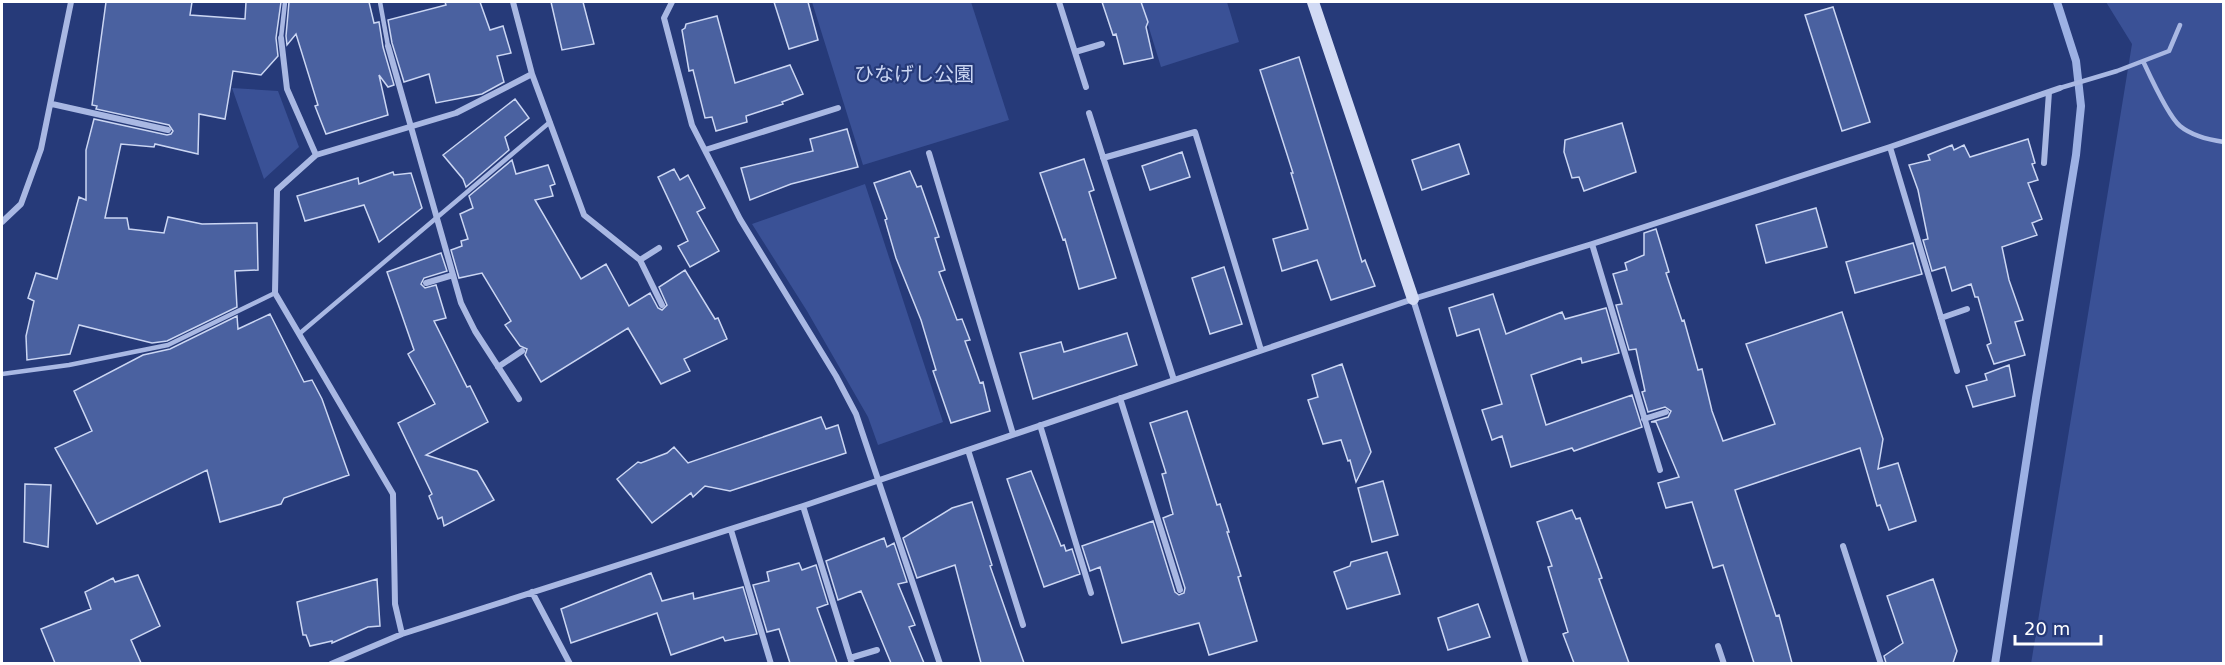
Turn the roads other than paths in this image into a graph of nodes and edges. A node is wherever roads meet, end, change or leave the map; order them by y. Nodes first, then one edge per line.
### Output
1 (71, 2) edge
2 (285, 2) edge
3 (380, 2) edge
4 (513, 2) edge
5 (672, 2) edge
6 (1059, 2) edge
7 (1313, 2) edge
8 (2180, 25) dead end
9 (281, 38) joint
10 (1102, 44) dead end
11 (388, 46) joint
12 (1075, 52) junction
13 (2143, 61) junction
14 (532, 74) junction
15 (1086, 87) dead end
16 (2060, 88) joint
17 (2049, 92) junction
18 (52, 104) junction
19 (838, 108) dead end
20 (1089, 113) dead end
21 (550, 122) junction
22 (411, 127) junction
23 (168, 130) dead end
24 (2223, 142) edge
25 (1890, 147) junction
26 (705, 150) junction
27 (930, 153) dead end
28 (316, 155) junction
29 (1103, 158) junction
30 (2044, 163) dead end
31 (437, 217) junction
32 (2, 222) edge
33 (1592, 244) junction
34 (659, 248) dead end
35 (640, 260) junction
36 (453, 275) junction
37 (426, 283) dead end
38 (275, 293) junction
39 (1413, 299) junction
40 (662, 304) dead end
41 (1967, 309) dead end
42 (1941, 318) junction
43 (298, 334) junction
44 (1261, 350) junction
45 (522, 351) dead end
46 (498, 367) junction
47 (1957, 371) dead end
48 (2, 374) edge
49 (1174, 380) junction
50 (1120, 398) junction
51 (519, 399) dead end
52 (1666, 412) dead end
53 (1644, 419) junction
54 (1040, 425) junction
55 (1013, 434) junction
56 (968, 450) junction
57 (1660, 470) dead end
58 (880, 479) junction
59 (803, 506) junction
60 (731, 530) junction
61 (1843, 546) dead end
62 (1180, 590) dead end
63 (532, 592) junction
64 (1091, 593) dead end
65 (1023, 625) dead end
66 (402, 634) junction
67 (1718, 646) dead end
68 (877, 650) dead end
69 (851, 661) edge
70 (331, 663) edge
71 (570, 663) edge
72 (771, 663) edge
73 (940, 663) edge
74 (1526, 663) edge
75 (1724, 663) edge
76 (1881, 663) edge

1 - 18 street
2 - 9 lane
3 - 11 lane
4 - 14 street
5 - 26 street
6 - 12 street
7 - 39 street
8 - 13 lane
9 - 28 street
10 - 12 street
11 - 22 street
12 - 15 street
13 - 16 lane
13 - 24 lane
14 - 21 street
14 - 22 street
16 - 17 street
17 - 25 street
17 - 30 street
18 - 23 street
18 - 32 street
19 - 26 street
20 - 29 street
21 - 31 lane
21 - 35 street
22 - 28 street
22 - 31 street
25 - 33 street
25 - 42 street
26 - 58 street
27 - 55 street
28 - 38 street
29 - 44 street
29 - 49 street
31 - 36 street
31 - 43 lane
33 - 39 street
33 - 53 street
34 - 35 street
35 - 40 street
36 - 37 street
36 - 46 street
38 - 43 street
38 - 48 lane
39 - 44 street
39 - 74 street
41 - 42 street
42 - 47 street
43 - 66 street
44 - 49 street
45 - 46 street
46 - 51 street
49 - 50 street
50 - 54 street
50 - 62 street
52 - 53 street
53 - 57 street
54 - 55 street
54 - 64 street
55 - 56 street
56 - 58 street
56 - 65 street
58 - 59 street
58 - 73 street
59 - 60 street
59 - 69 street
60 - 63 street
60 - 72 street
61 - 76 street
63 - 66 street
63 - 71 street
66 - 70 street
67 - 75 street
68 - 69 street

